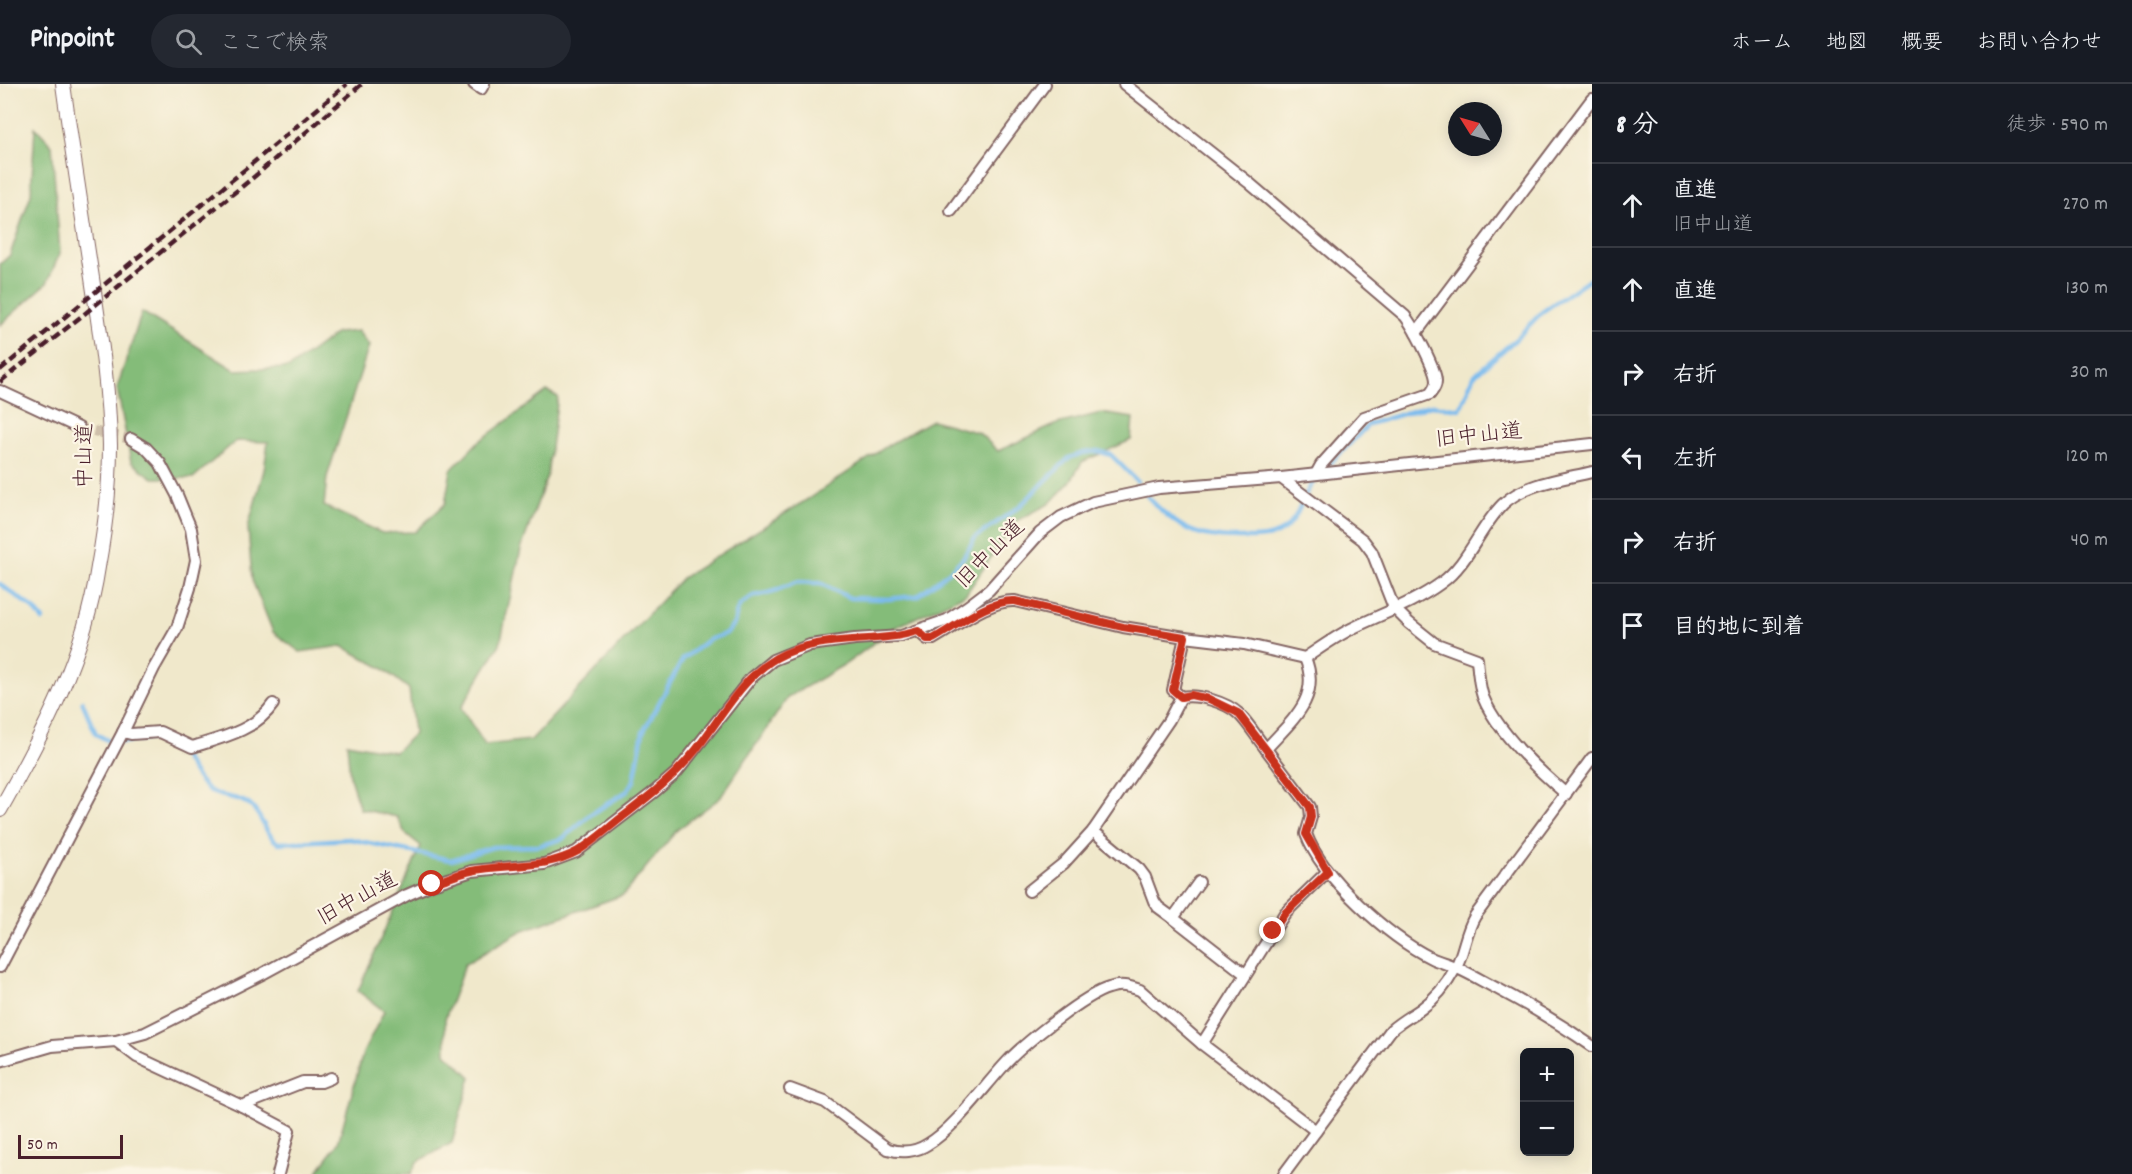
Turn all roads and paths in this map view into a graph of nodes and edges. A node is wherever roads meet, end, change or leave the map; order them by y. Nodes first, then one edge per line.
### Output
1 (63, 84) edge
2 (474, 84) edge
3 (484, 84) edge
4 (1045, 84) edge
5 (1124, 84) edge
6 (1592, 99) edge
7 (951, 211) dead end
8 (1416, 333) junction
9 (0, 391) edge
10 (79, 428) tunnel mouth
11 (131, 439) tunnel mouth
12 (1592, 444) edge
13 (1592, 472) edge
14 (1316, 474) junction
15 (1281, 478) junction
16 (1394, 608) junction
17 (918, 631) junction
18 (1185, 637) junction
19 (1305, 658) junction
20 (1181, 697) junction
21 (273, 704) dead end
22 (123, 732) junction
23 (1266, 749) junction
24 (1592, 758) edge
25 (1566, 794) junction
26 (0, 810) edge
27 (1093, 831) junction
28 (1328, 872) junction
29 (1199, 882) dead end
30 (1029, 891) dead end
31 (1173, 918) junction
32 (0, 968) edge
33 (1456, 968) junction
34 (1245, 974) junction
35 (116, 1041) junction
36 (1202, 1044) junction
37 (1592, 1046) edge
38 (0, 1060) edge
39 (331, 1078) dead end
40 (790, 1089) dead end
41 (242, 1106) junction
42 (1316, 1131) junction
43 (278, 1174) edge
44 (1284, 1174) edge

1 - 26 street, 中山道
2 - 3 street
4 - 7 street
5 - 8 street
6 - 8 street
8 - 14 street
9 - 10 street
11 - 22 street
12 - 14 street, 旧中山道
13 - 16 street
14 - 15 street, 旧中山道
15 - 16 street
15 - 17 street, 旧中山道
16 - 19 street
16 - 25 street
17 - 18 street
17 - 35 street, 旧中山道
18 - 19 street
18 - 20 street
19 - 23 street
20 - 23 street
20 - 27 street
21 - 22 street
22 - 32 street
23 - 28 street
24 - 25 street
25 - 33 street
27 - 30 street
27 - 31 street
28 - 33 street
28 - 34 street
29 - 31 street
31 - 34 street
33 - 37 street
33 - 42 street
34 - 36 street
35 - 38 street, 旧中山道
35 - 41 street
36 - 40 street
36 - 42 street
39 - 41 street
41 - 43 street
42 - 44 street

